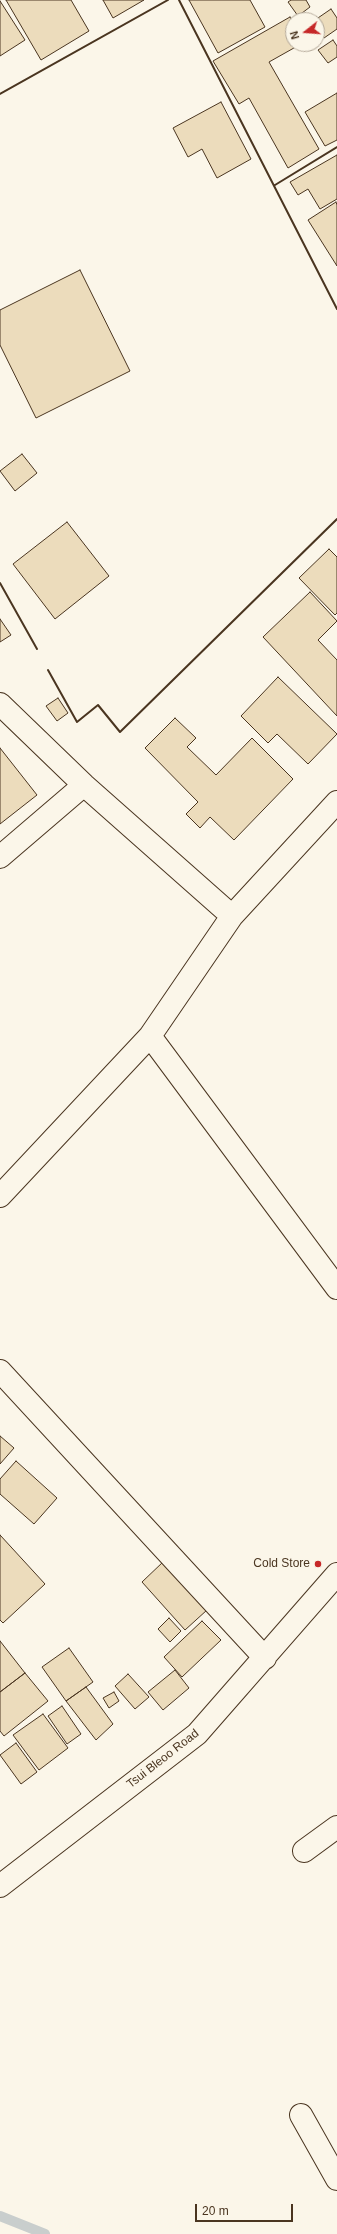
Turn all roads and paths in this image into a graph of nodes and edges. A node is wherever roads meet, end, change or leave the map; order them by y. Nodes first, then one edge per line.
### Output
1 (0, 704) edge
2 (84, 785) junction
3 (337, 802) edge
4 (0, 857) edge
5 (232, 916) junction
6 (150, 1036) junction
7 (0, 1196) edge
8 (337, 1288) edge
9 (0, 1371) edge
10 (337, 1574) edge
11 (265, 1658) junction
12 (337, 1827) edge
13 (304, 1851) dead end
14 (0, 1886) edge
15 (301, 2115) dead end
16 (337, 2179) edge

1 - 2 street
2 - 4 street
2 - 5 street
3 - 5 street
5 - 6 street
6 - 7 street
6 - 8 street
9 - 11 street
10 - 11 street, Tsui Bleoo Road
11 - 14 street, Tsui Bleoo Road
12 - 13 street
15 - 16 street

